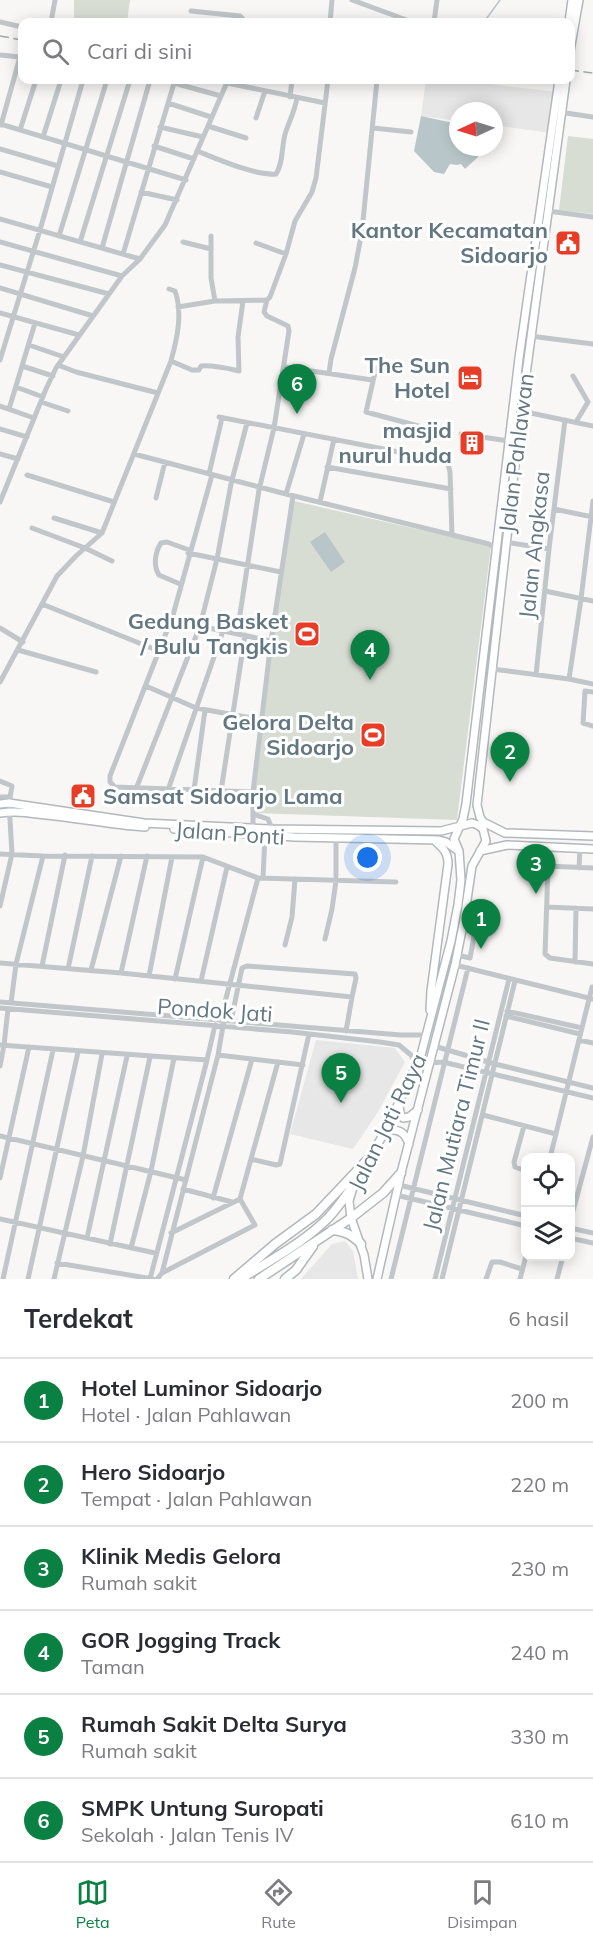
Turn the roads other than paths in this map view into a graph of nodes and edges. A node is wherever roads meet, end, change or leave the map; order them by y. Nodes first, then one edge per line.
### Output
1 (55, 0) edge
2 (332, 0) edge
3 (352, 0) edge
4 (437, 0) edge
5 (572, 0) edge
6 (579, 0) edge
7 (191, 11) dead end
8 (52, 18) edge
9 (242, 18) edge
10 (330, 18) edge
11 (401, 18) edge
12 (435, 18) edge
13 (569, 18) edge
14 (0, 22) edge
15 (575, 23) edge
16 (18, 26) edge
17 (0, 55) edge
18 (18, 57) edge
19 (18, 67) edge
20 (35, 84) edge
21 (60, 84) edge
22 (82, 84) edge
23 (105, 84) edge
24 (129, 84) edge
25 (149, 84) edge
26 (174, 84) edge
27 (184, 84) edge
28 (227, 84) edge
29 (239, 84) edge
30 (292, 84) edge
31 (328, 84) edge
32 (377, 84) edge
33 (559, 84) edge
34 (565, 84) edge
35 (265, 91) junction
36 (221, 96) junction
37 (294, 98) junction
38 (168, 104) junction
39 (325, 104) junction
40 (558, 112) junction
41 (211, 117) junction
42 (593, 117) edge
43 (256, 118) dead end
44 (1, 125) edge
45 (208, 126) junction
46 (160, 127) junction
47 (373, 128) junction
48 (20, 130) junction
49 (411, 132) dead end
50 (43, 137) junction
51 (203, 137) junction
52 (246, 138) dead end
53 (65, 144) junction
54 (154, 146) junction
55 (0, 149) edge
56 (86, 150) junction
57 (197, 151) junction
58 (108, 156) junction
59 (194, 159) junction
60 (127, 162) junction
61 (58, 166) junction
62 (147, 169) junction
63 (0, 172) edge
64 (186, 180) junction
65 (52, 187) junction
66 (141, 192) junction
67 (177, 200) junction
68 (548, 211) junction
69 (593, 217) edge
70 (0, 219) edge
71 (40, 230) junction
72 (59, 236) junction
73 (211, 236) dead end
74 (0, 242) edge
75 (80, 242) junction
76 (183, 242) dead end
77 (256, 243) dead end
78 (102, 248) junction
79 (211, 249) junction
80 (33, 251) junction
81 (123, 254) junction
82 (286, 254) junction
83 (140, 260) junction
84 (0, 266) edge
85 (27, 273) junction
86 (122, 276) junction
87 (0, 288) edge
88 (169, 289) dead end
89 (21, 294) junction
90 (108, 294) junction
91 (267, 300) junction
92 (215, 301) junction
93 (243, 301) junction
94 (178, 307) junction
95 (0, 313) edge
96 (93, 316) junction
97 (14, 317) junction
98 (35, 323) junction
99 (80, 335) junction
100 (0, 336) edge
101 (531, 336) junction
102 (7, 339) junction
103 (593, 344) edge
104 (28, 345) junction
105 (64, 357) junction
106 (523, 358) junction
107 (0, 360) edge
108 (171, 361) junction
109 (58, 365) junction
110 (22, 366) junction
111 (285, 367) junction
112 (376, 368) dead end
113 (522, 369) junction
114 (329, 374) junction
115 (53, 376) junction
116 (573, 376) dead end
117 (372, 380) junction
118 (16, 387) junction
119 (158, 393) junction
120 (42, 399) junction
121 (0, 406) edge
122 (9, 409) junction
123 (68, 411) dead end
124 (520, 411) junction
125 (34, 418) junction
126 (565, 420) junction
127 (576, 422) junction
128 (247, 423) junction
129 (593, 426) edge
130 (274, 428) junction
131 (0, 429) edge
132 (452, 433) dead end
133 (304, 434) junction
134 (461, 434) dead end
135 (27, 437) junction
136 (334, 439) junction
137 (509, 441) junction
138 (0, 454) edge
139 (134, 454) junction
140 (18, 459) junction
141 (165, 462) junction
142 (327, 467) junction
143 (210, 474) junction
144 (27, 475) dead end
145 (232, 480) junction
146 (3, 484) edge
147 (260, 487) junction
148 (451, 489) junction
149 (286, 494) junction
150 (293, 496) junction
151 (156, 498) dead end
152 (593, 501) edge
153 (0, 502) edge
154 (114, 502) junction
155 (320, 502) junction
156 (554, 509) junction
157 (592, 516) edge
158 (54, 518) dead end
159 (32, 528) dead end
160 (102, 533) junction
161 (452, 535) junction
162 (505, 541) junction
163 (489, 544) junction
164 (85, 548) junction
165 (496, 549) junction
166 (549, 549) junction
167 (189, 552) junction
168 (217, 559) junction
169 (112, 561) dead end
170 (246, 565) junction
171 (281, 572) junction
172 (180, 584) junction
173 (545, 591) junction
174 (581, 599) junction
175 (593, 601) edge
176 (42, 604) junction
177 (171, 620) junction
178 (200, 626) junction
179 (0, 628) edge
180 (223, 631) junction
181 (237, 634) junction
182 (245, 635) junction
183 (271, 641) junction
184 (23, 642) junction
185 (18, 650) junction
186 (159, 651) junction
187 (492, 669) junction
188 (96, 672) dead end
189 (536, 675) junction
190 (569, 679) junction
191 (0, 682) edge
192 (593, 684) edge
193 (146, 686) junction
194 (593, 692) edge
195 (173, 696) junction
196 (196, 708) junction
197 (205, 710) junction
198 (232, 716) junction
199 (262, 720) junction
200 (593, 726) edge
201 (0, 781) edge
202 (136, 789) junction
203 (168, 790) junction
204 (194, 790) junction
205 (221, 791) junction
206 (253, 792) junction
207 (0, 797) edge
208 (0, 804) edge
209 (10, 804) junction
210 (0, 813) edge
211 (253, 813) junction
212 (460, 825) junction
213 (253, 829) junction
214 (272, 829) junction
215 (486, 829) junction
216 (294, 833) junction
217 (265, 836) junction
218 (593, 836) edge
219 (336, 838) junction
220 (434, 840) junction
221 (580, 848) junction
222 (593, 849) edge
223 (459, 851) junction
224 (480, 851) junction
225 (0, 854) edge
226 (12, 854) junction
227 (65, 855) junction
228 (42, 856) junction
229 (92, 856) junction
230 (121, 856) junction
231 (147, 856) junction
232 (172, 857) junction
233 (203, 857) junction
234 (523, 865) dead end
235 (227, 867) junction
236 (549, 867) junction
237 (579, 868) junction
238 (593, 868) edge
239 (261, 878) junction
240 (336, 878) junction
241 (295, 879) junction
242 (396, 882) dead end
243 (0, 906) edge
244 (548, 907) junction
245 (576, 908) junction
246 (593, 909) edge
247 (462, 930) junction
248 (325, 939) dead end
249 (285, 945) dead end
250 (457, 956) junction
251 (575, 962) junction
252 (0, 963) edge
253 (16, 964) junction
254 (593, 964) edge
255 (455, 965) junction
256 (42, 966) junction
257 (468, 968) junction
258 (68, 969) junction
259 (91, 970) junction
260 (121, 973) junction
261 (149, 976) junction
262 (175, 979) junction
263 (512, 980) junction
264 (201, 981) junction
265 (228, 984) junction
266 (237, 985) junction
267 (592, 987) edge
268 (352, 997) junction
269 (591, 999) edge
270 (0, 1002) edge
271 (11, 1003) junction
272 (0, 1008) edge
273 (8, 1009) junction
274 (222, 1013) junction
275 (507, 1013) junction
276 (216, 1019) junction
277 (226, 1023) junction
278 (429, 1024) junction
279 (214, 1027) junction
280 (346, 1031) junction
281 (309, 1034) junction
282 (580, 1034) junction
283 (401, 1035) junction
284 (426, 1035) junction
285 (593, 1043) edge
286 (2, 1045) edge
287 (399, 1045) junction
288 (434, 1046) junction
289 (29, 1047) junction
290 (53, 1050) junction
291 (446, 1051) junction
292 (78, 1052) junction
293 (102, 1054) junction
294 (127, 1056) junction
295 (218, 1056) junction
296 (150, 1057) junction
297 (174, 1058) junction
298 (252, 1059) junction
299 (207, 1060) junction
300 (278, 1062) junction
301 (444, 1062) junction
302 (430, 1063) junction
303 (492, 1063) junction
304 (303, 1065) junction
305 (0, 1066) edge
306 (417, 1066) junction
307 (490, 1073) junction
308 (568, 1082) junction
309 (593, 1088) edge
310 (566, 1091) junction
311 (593, 1098) edge
312 (399, 1103) junction
313 (418, 1110) junction
314 (483, 1115) junction
315 (524, 1126) junction
316 (386, 1130) junction
317 (556, 1134) junction
318 (0, 1136) edge
319 (593, 1137) edge
320 (9, 1138) junction
321 (32, 1143) junction
322 (409, 1144) junction
323 (57, 1149) junction
324 (551, 1153) edge
325 (82, 1156) junction
326 (370, 1157) junction
327 (251, 1159) junction
328 (104, 1161) junction
329 (127, 1166) junction
330 (521, 1170) edge
331 (151, 1171) junction
332 (401, 1173) junction
333 (0, 1178) edge
334 (177, 1178) junction
335 (186, 1180) junction
336 (354, 1184) junction
337 (399, 1185) junction
338 (413, 1188) junction
339 (183, 1189) junction
340 (396, 1196) junction
341 (213, 1198) junction
342 (411, 1198) junction
343 (240, 1199) junction
344 (458, 1200) junction
345 (232, 1203) junction
346 (574, 1207) edge
347 (456, 1209) junction
348 (521, 1215) edge
349 (351, 1218) junction
350 (0, 1219) edge
351 (16, 1222) junction
352 (521, 1225) edge
353 (40, 1228) junction
354 (575, 1229) edge
355 (332, 1230) junction
356 (63, 1233) junction
357 (171, 1233) junction
358 (593, 1233) edge
359 (87, 1238) junction
360 (575, 1239) edge
361 (317, 1241) junction
362 (593, 1243) edge
363 (110, 1244) junction
364 (361, 1244) junction
365 (131, 1248) junction
366 (156, 1253) junction
367 (524, 1261) edge
368 (562, 1261) edge
369 (57, 1263) junction
370 (522, 1269) junction
371 (119, 1273) junction
372 (162, 1273) junction
373 (256, 1275) edge
374 (3, 1279) edge
375 (28, 1279) edge
376 (54, 1279) edge
377 (111, 1279) edge
378 (153, 1279) edge
379 (238, 1279) edge
380 (285, 1279) edge
381 (368, 1279) edge
382 (377, 1279) edge
383 (391, 1279) edge
384 (435, 1279) edge
385 (442, 1279) edge
386 (486, 1279) edge
387 (520, 1279) edge
388 (557, 1279) edge

1 - 8 street
2 - 10 street
3 - 11 street
4 - 12 street
5 - 13 main road
6 - 15 main road
7 - 9 street
14 - 16 street
17 - 18 street
19 - 44 street
20 - 48 street
21 - 50 street
22 - 53 street
23 - 56 street
24 - 58 street
25 - 60 street
26 - 38 street
27 - 36 street
28 - 36 street
29 - 35 street
30 - 37 street
31 - 39 street
32 - 47 street
33 - 40 main road, Jalan Pahlawan
34 - 40 main road, Jalan Pahlawan
35 - 37 street
35 - 43 street
36 - 41 street
37 - 39 street
37 - 57 street
38 - 41 street
38 - 46 street
39 - 82 street
40 - 42 street
40 - 68 main road, Jalan Pahlawan
40 - 106 main road, Jalan Pahlawan
41 - 45 street
44 - 48 street
45 - 51 street
45 - 52 street
46 - 51 street
46 - 54 street
47 - 49 street
47 - 114 street
48 - 50 street
50 - 53 street
51 - 57 street
53 - 56 street
53 - 61 street
54 - 59 street
54 - 62 street
55 - 61 street
56 - 58 street
56 - 72 street
57 - 59 street
58 - 60 street
58 - 75 street
59 - 64 street
60 - 62 street
60 - 78 street
61 - 65 street
62 - 64 street
62 - 66 street
63 - 65 street
64 - 67 street
65 - 71 street
66 - 67 street
66 - 81 street
67 - 83 street
68 - 69 street
68 - 101 main road, Jalan Pahlawan
70 - 71 street
71 - 72 street
71 - 80 street
72 - 75 street
73 - 79 street
74 - 80 street
75 - 78 street
76 - 79 street
77 - 82 street
78 - 81 street
79 - 92 street
80 - 85 street
80 - 86 street
81 - 83 street
82 - 91 street
83 - 86 street
84 - 85 street
85 - 89 street
85 - 90 street
86 - 90 street
87 - 89 street
88 - 94 street
89 - 96 street
89 - 97 street
90 - 96 street
91 - 93 street
91 - 111 street
92 - 93 street
92 - 94 street
93 - 108 street
94 - 108 street
95 - 97 street
96 - 99 street
97 - 98 street
97 - 102 street
98 - 99 street
98 - 104 street
99 - 105 street
100 - 102 street
101 - 103 street
101 - 106 main road, Jalan Pahlawan
102 - 107 street
104 - 105 street
104 - 110 street
105 - 109 street
106 - 113 main road, Jalan Pahlawan
108 - 119 street
109 - 115 street
109 - 119 street
110 - 115 street
110 - 118 street
111 - 114 street
111 - 130 street
112 - 117 street
113 - 124 main road, Jalan Pahlawan
113 - 137 main road, Jalan Pahlawan
114 - 117 street
115 - 120 street
116 - 127 street
117 - 132 street
118 - 120 street
118 - 122 street
119 - 139 street
120 - 123 street
120 - 125 street
121 - 122 street
122 - 125 street
124 - 126 street
124 - 162 main road, Jalan Pahlawan
125 - 135 street
126 - 127 street
126 - 156 street, Jalan Angkasa
127 - 129 street
128 - 130 street
128 - 143 street
128 - 145 street
130 - 133 street
130 - 147 street
131 - 135 street
133 - 136 street
133 - 149 street
134 - 137 street
135 - 140 street
136 - 142 street
136 - 148 street
137 - 162 main road, Jalan Pahlawan
138 - 140 street
139 - 141 street
139 - 154 street
140 - 146 street
141 - 143 street
141 - 151 street
142 - 148 street
142 - 155 street
143 - 145 street
143 - 167 street
144 - 154 street
145 - 147 street
145 - 168 street
146 - 153 street
147 - 149 street
147 - 170 street
148 - 161 street
149 - 150 street
150 - 155 street
150 - 171 street
152 - 157 street
154 - 160 street
155 - 161 street
156 - 157 street
156 - 166 street, Jalan Angkasa
157 - 174 street
158 - 160 street
159 - 164 street
160 - 164 street
161 - 163 street
162 - 163 street
162 - 165 main road, Jalan Pahlawan
162 - 166 street
162 - 187 main road, Jalan Pahlawan
163 - 165 street
164 - 169 street
164 - 176 street
165 - 212 main road, Jalan Pahlawan
166 - 173 street, Jalan Angkasa
167 - 168 street
167 - 172 street
167 - 172 street
168 - 170 street
168 - 178 street
170 - 171 street
170 - 181 street
171 - 183 street
172 - 177 street
173 - 174 street
173 - 189 street, Jalan Angkasa
174 - 175 street
174 - 190 street
176 - 184 street
176 - 186 street
177 - 178 street
177 - 186 street
178 - 180 street
178 - 195 street
179 - 184 street
180 - 181 street
180 - 196 street
181 - 182 street
182 - 183 street
182 - 198 street
183 - 199 street
184 - 185 street
185 - 188 street
185 - 191 street
186 - 193 street
187 - 189 street
187 - 215 main road, Jalan Pahlawan
189 - 190 street
190 - 192 street
193 - 195 street
193 - 202 street
194 - 200 street
195 - 196 street
195 - 202 street
196 - 197 street
196 - 203 street
197 - 198 street
197 - 204 street
198 - 199 street
198 - 205 street
199 - 206 street
201 - 209 street
202 - 203 street
203 - 204 street
204 - 205 street
205 - 206 street
206 - 211 street
207 - 209 street
208 - 209 main road, Jalan Ponti
209 - 210 main road, Jalan Ponti
209 - 213 main road, Jalan Ponti
209 - 217 main road, Jalan Ponti
209 - 226 street
211 - 213 street
211 - 214 street
212 - 215 main road
212 - 216 main road, Jalan Ponti
212 - 223 main road, Jalan Pahlawan
213 - 214 main road, Jalan Ponti
214 - 216 main road, Jalan Ponti
215 - 218 main road
215 - 224 main road
216 - 217 main road, Jalan Ponti
216 - 219 main road, Jalan Ponti
217 - 239 street
219 - 220 main road, Jalan Ponti
219 - 240 street
220 - 223 main road, Jalan Ponti
220 - 278 main road
221 - 222 main road
221 - 224 main road
221 - 237 street
223 - 278 main road, Jalan Pahlawan
224 - 247 main road
225 - 226 street
226 - 228 street
226 - 243 street
227 - 228 street
227 - 229 street
227 - 256 street
228 - 253 street
229 - 230 street
229 - 258 street
230 - 231 street
230 - 259 street
231 - 232 street
231 - 260 street
232 - 233 street
232 - 261 street
233 - 235 street
233 - 262 street
234 - 236 street
235 - 239 street
235 - 264 street
236 - 237 street
236 - 244 street
237 - 238 street
239 - 241 street
239 - 265 street
240 - 241 street
240 - 242 street
240 - 248 street
241 - 249 street
244 - 245 street
244 - 251 street
245 - 246 street
245 - 251 street
247 - 250 main road
247 - 250 street
250 - 255 main road
251 - 254 street
252 - 253 street
253 - 256 street
253 - 271 street
255 - 257 street
255 - 288 main road
256 - 258 street
257 - 263 street
257 - 291 street
258 - 259 street
259 - 260 street
260 - 261 street
261 - 262 street
262 - 264 street
263 - 269 street
263 - 275 street, Jalan Mutiara Timur II
263 - 303 street, Jalan Mutiara Timur II
264 - 265 street
265 - 266 street
265 - 274 street
266 - 268 street
266 - 268 street
266 - 277 street
267 - 269 street
268 - 280 street
269 - 282 street
270 - 271 street, Pondok Jati
271 - 276 street, Pondok Jati
272 - 273 street, Pondok Jati
273 - 279 street, Pondok Jati
273 - 286 street
274 - 276 street
274 - 277 street
275 - 282 street
275 - 303 street, Jalan Mutiara Timur II
276 - 277 street, Pondok Jati
276 - 279 street
277 - 279 street, Pondok Jati
277 - 280 street, Pondok Jati
277 - 281 street, Pondok Jati
277 - 295 street
278 - 284 main road, Jalan Pahlawan
279 - 299 street
280 - 283 street, Pondok Jati
281 - 287 street, Pondok Jati
281 - 304 street
282 - 285 street
282 - 308 street
283 - 284 street, Pondok Jati
283 - 287 street
284 - 306 main road, Jalan Jati Raya
286 - 289 street
286 - 305 street
287 - 306 street
288 - 291 street
288 - 302 main road, Jalan Jati Raya
289 - 290 street
289 - 320 street
290 - 292 street
290 - 321 street
291 - 301 street
291 - 303 street
292 - 293 street
292 - 323 street
293 - 294 street
293 - 325 street
294 - 296 street
294 - 328 street
295 - 298 street
295 - 335 street
296 - 297 street
296 - 329 street
297 - 299 street
297 - 331 street
298 - 300 street
298 - 341 street
299 - 334 street
300 - 304 street
300 - 327 street
301 - 302 street
301 - 307 street
301 - 338 street
302 - 313 main road, Jalan Jati Raya
303 - 307 street, Jalan Mutiara Timur II
303 - 308 street
304 - 327 street
306 - 312 main road, Jalan Jati Raya
307 - 310 street
307 - 314 street, Jalan Mutiara Timur II
307 - 344 street, Jalan Mutiara Timur II
308 - 309 street
308 - 310 street
310 - 311 street
310 - 317 street
312 - 313 main road
312 - 316 main road, Jalan Jati Raya
313 - 322 main road, Jalan Jati Raya
314 - 315 street
314 - 344 street, Jalan Mutiara Timur II
315 - 317 street
315 - 330 street
316 - 322 main road
316 - 326 main road, Jalan Jati Raya
317 - 324 street
318 - 320 street
319 - 346 street
320 - 321 street
320 - 333 street
321 - 323 street
321 - 351 street
322 - 332 main road, Jalan Jati Raya
323 - 325 street
323 - 353 street
325 - 328 street
325 - 356 street
326 - 336 main road, Jalan Jati Raya
326 - 379 highway
327 - 343 street
328 - 329 street
328 - 359 street
329 - 331 street
329 - 363 street
331 - 334 street
331 - 365 street
332 - 337 main road, Jalan Jati Raya
332 - 349 highway
334 - 335 street
334 - 366 street
335 - 339 street
336 - 349 main road, Jalan Jati Raya
336 - 373 highway
337 - 338 street
337 - 340 main road, Jalan Jati Raya
338 - 342 street
338 - 344 street
339 - 341 street
339 - 357 street
340 - 342 street
340 - 382 main road, Jalan Jati Raya
341 - 345 street
342 - 347 street
342 - 383 street
343 - 345 street
343 - 372 street
344 - 347 street, Jalan Mutiara Timur II
344 - 348 street
345 - 357 street
347 - 352 street
347 - 384 street, Jalan Mutiara Timur II
347 - 385 street, Jalan Mutiara Timur II
349 - 355 highway
349 - 364 main road, Jalan Jati Raya
350 - 351 street
351 - 353 street
351 - 374 street
353 - 356 street
353 - 375 street
354 - 358 street
355 - 361 highway
355 - 364 highway
356 - 359 street
356 - 369 street
357 - 372 street
359 - 363 street
360 - 362 street
361 - 373 highway
361 - 380 highway
363 - 365 street
364 - 381 main road, Jalan Jati Raya
365 - 366 street
366 - 378 street
367 - 370 street
368 - 388 street
369 - 371 street
369 - 376 street
370 - 386 street
370 - 387 street
371 - 377 street
371 - 378 street
372 - 378 street
373 - 379 highway

